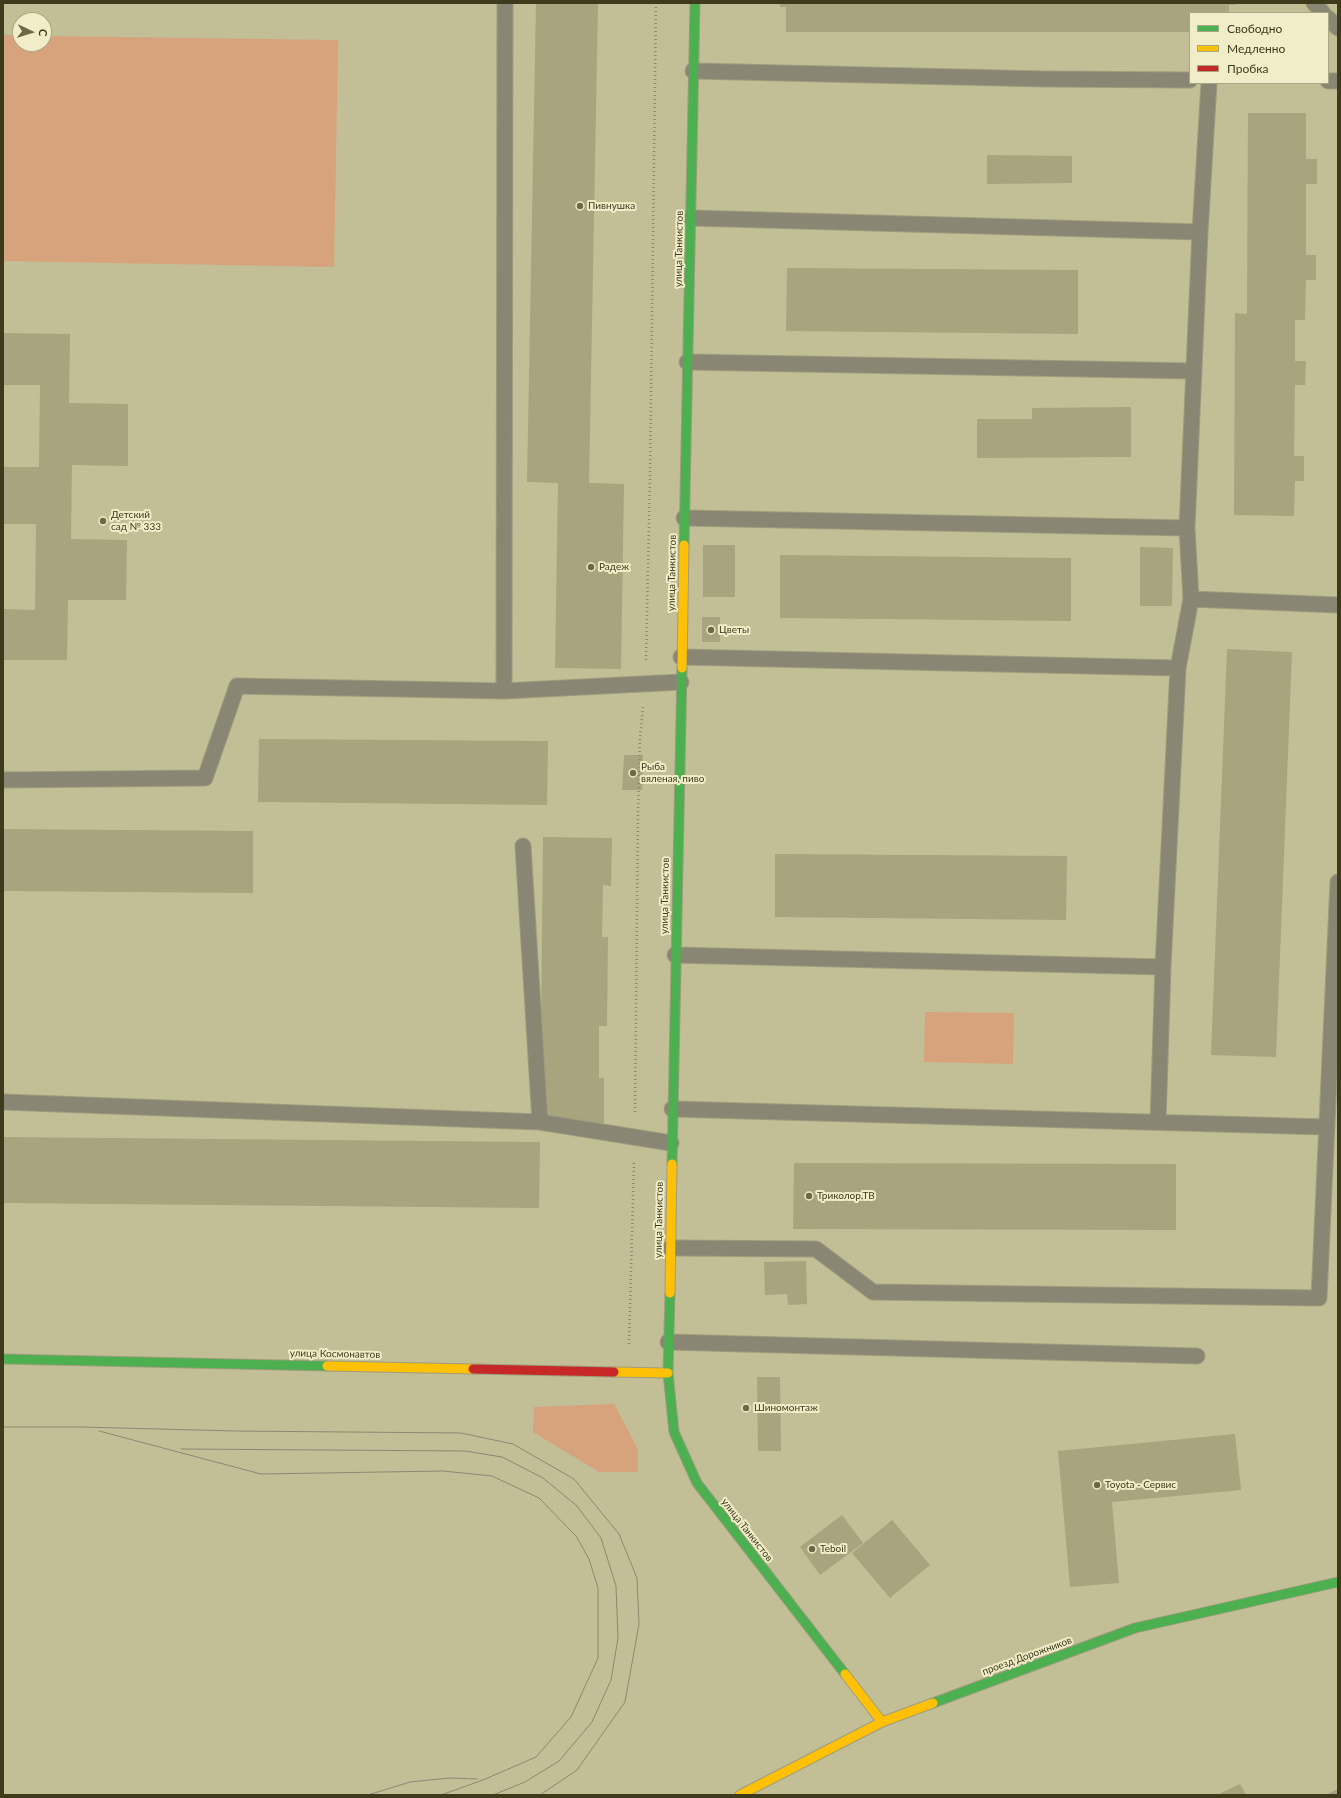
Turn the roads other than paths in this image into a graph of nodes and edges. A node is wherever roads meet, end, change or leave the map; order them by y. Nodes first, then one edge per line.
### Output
1 (505, 3) edge
2 (695, 3) edge
3 (1314, 3) edge
4 (1323, 12) edge
5 (1329, 19) edge
6 (1338, 28) edge
7 (693, 71) junction
8 (1189, 80) edge
9 (1209, 84) edge
10 (691, 218) junction
11 (1200, 232) junction
12 (688, 362) junction
13 (1194, 371) junction
14 (684, 518) junction
15 (1187, 528) junction
16 (1191, 599) junction
17 (1338, 605) edge
18 (681, 656) junction
19 (1178, 668) junction
20 (681, 682) junction
21 (504, 691) junction
22 (3, 780) edge
23 (523, 846) dead end
24 (1338, 882) edge
25 (675, 955) junction
26 (1163, 967) junction
27 (3, 1102) edge
28 (672, 1109) junction
29 (540, 1122) junction
30 (1158, 1122) junction
31 (1327, 1127) junction
32 (671, 1143) junction
33 (670, 1248) junction
34 (668, 1342) junction
35 (1197, 1356) dead end
36 (3, 1359) edge
37 (668, 1373) junction
38 (1338, 1582) edge
39 (882, 1722) junction
40 (740, 1795) edge

1 - 21 lane
2 - 7 main road, улица Танкистов
3 - 4 lane
5 - 6 lane
7 - 8 lane
7 - 10 main road, улица Танкистов
9 - 11 lane
10 - 11 lane
10 - 12 main road, улица Танкистов
11 - 13 lane
12 - 13 lane
12 - 14 main road, улица Танкистов
13 - 15 lane
14 - 15 lane
14 - 18 main road, улица Танкистов
15 - 16 lane
16 - 17 lane
16 - 19 lane
18 - 19 lane
18 - 20 main road, улица Танкистов
19 - 26 lane
20 - 21 lane
20 - 25 main road, улица Танкистов
21 - 22 lane
23 - 29 lane
24 - 31 lane
25 - 26 lane
25 - 28 main road, улица Танкистов
26 - 30 lane
27 - 29 lane
28 - 30 lane
28 - 32 main road, улица Танкистов
29 - 32 lane
30 - 31 lane
31 - 33 lane
32 - 33 main road, улица Танкистов
33 - 34 main road, улица Танкистов
34 - 35 lane
34 - 37 main road, улица Танкистов
36 - 37 main road, улица Космонавтов
37 - 39 main road, улица Танкистов
38 - 39 main road, проезд Дорожников
39 - 40 main road, проезд Дорожников

